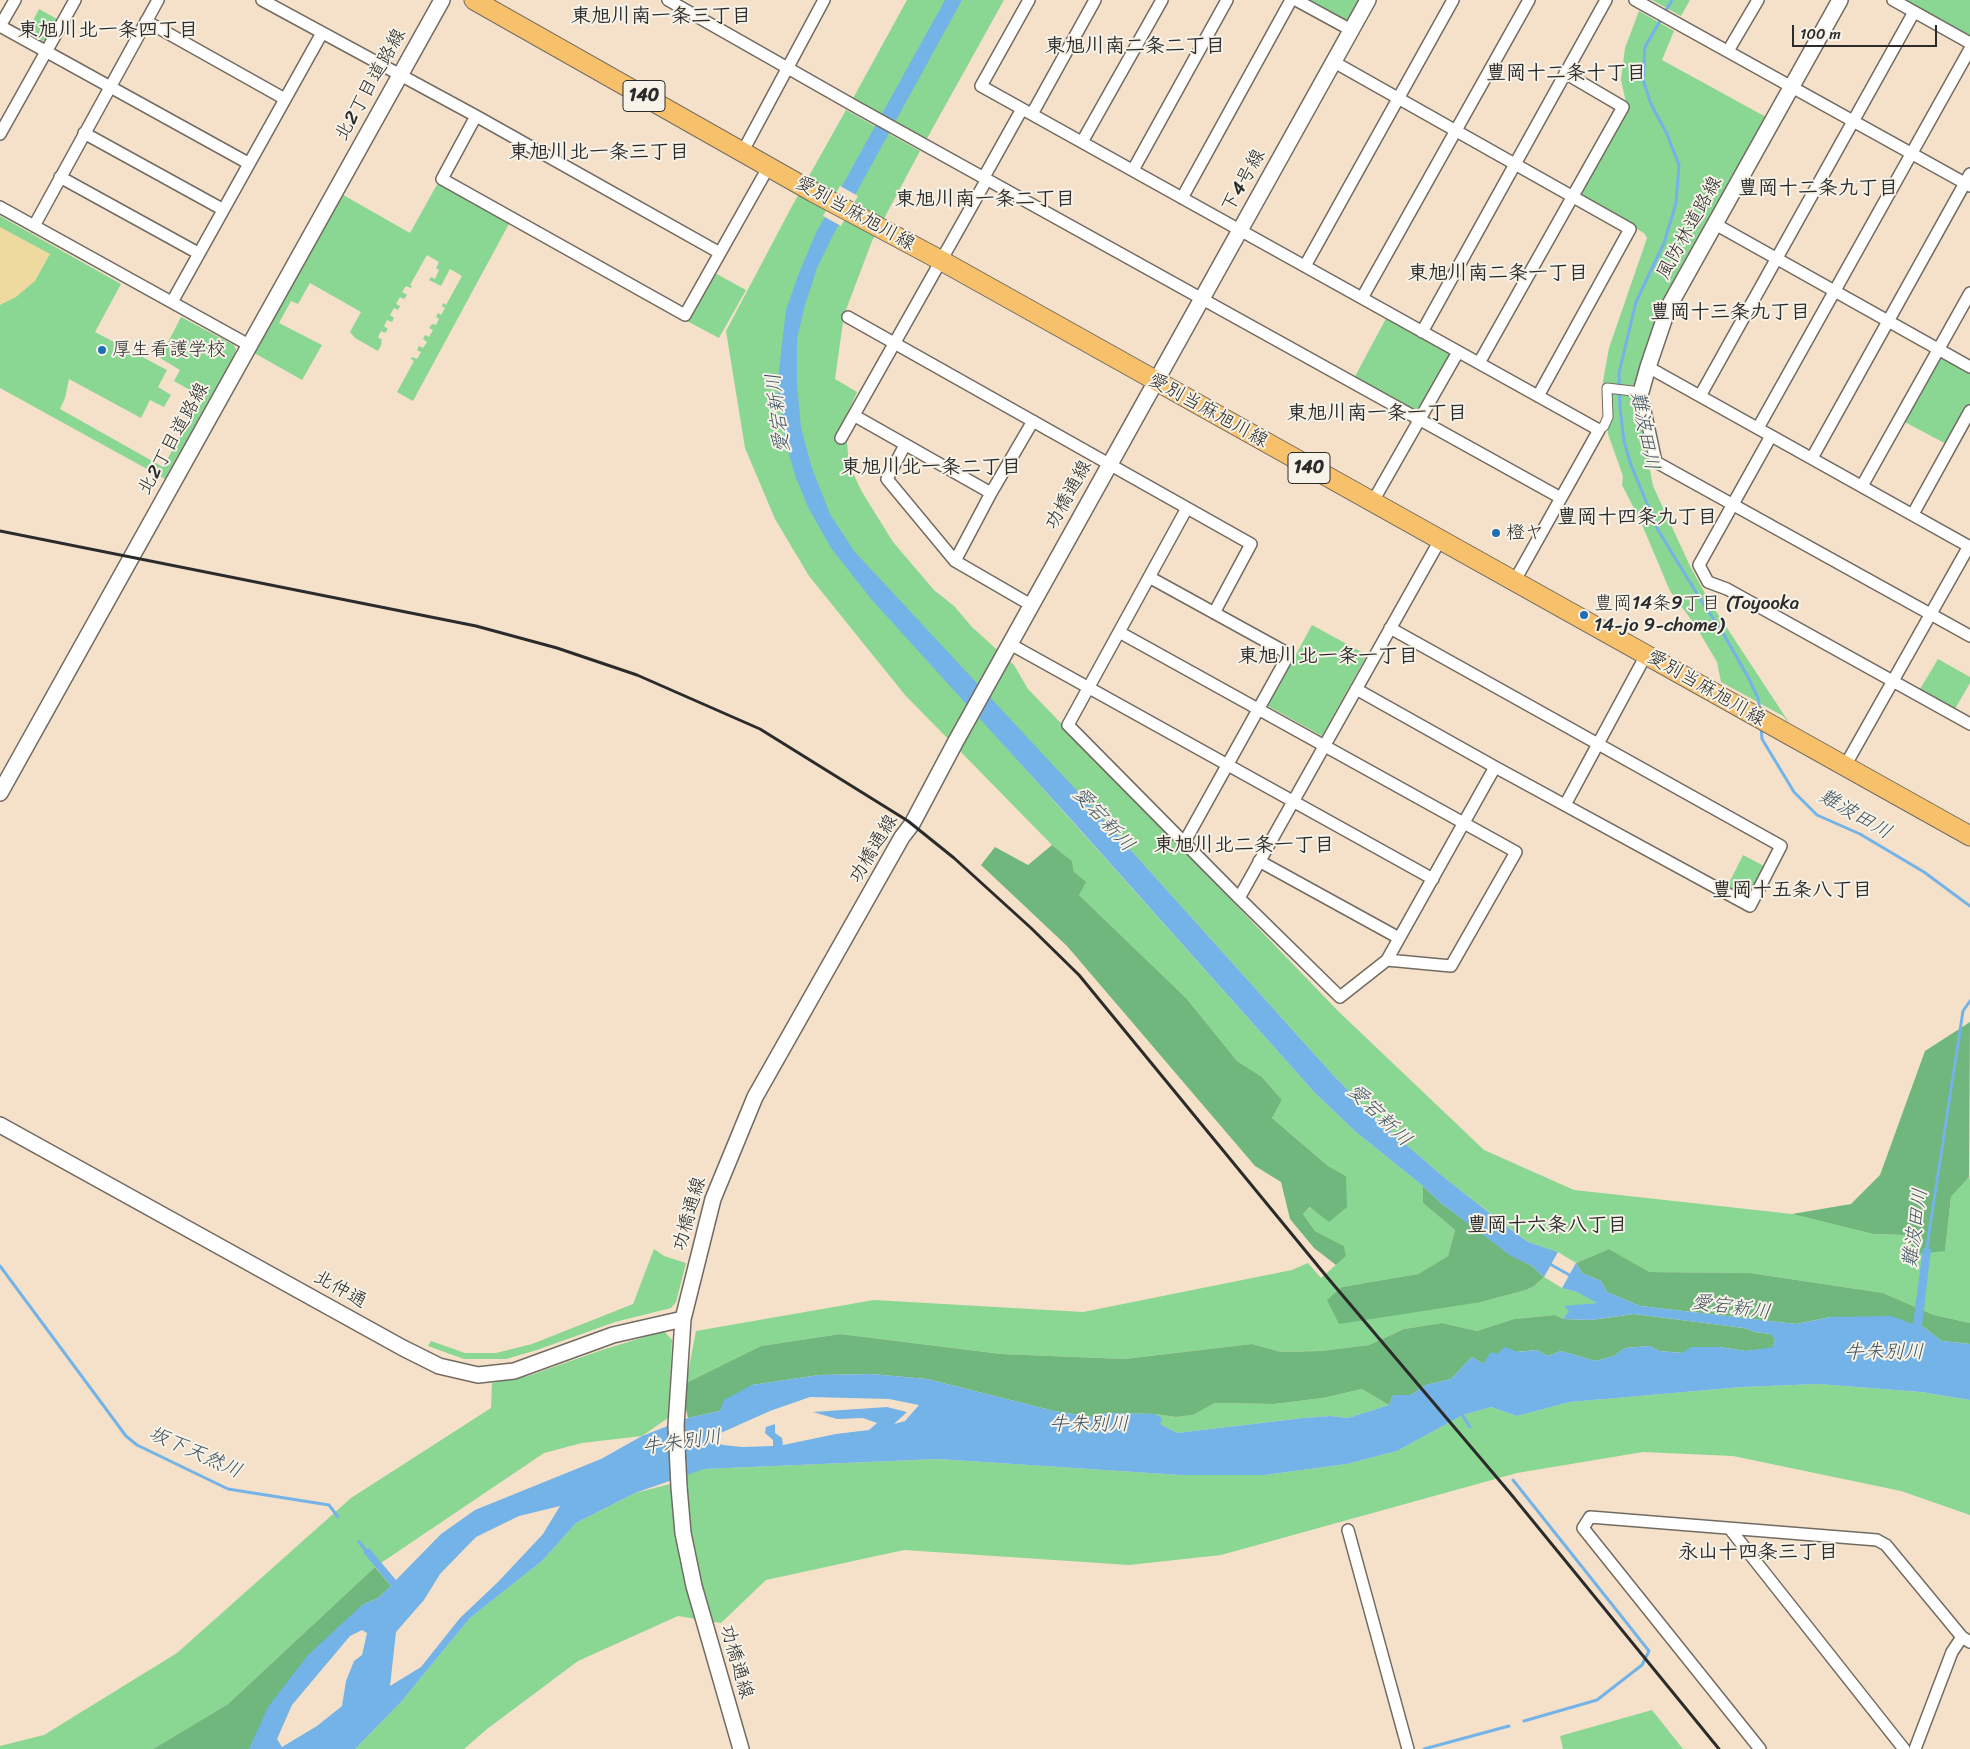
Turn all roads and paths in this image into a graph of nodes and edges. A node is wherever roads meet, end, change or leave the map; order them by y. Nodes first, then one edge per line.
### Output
1 (14, 0) edge
2 (75, 0) edge
3 (158, 0) edge
4 (262, 0) edge
5 (442, 0) edge
6 (474, 0) edge
7 (668, 0) edge
8 (824, 0) edge
9 (1029, 0) edge
10 (1095, 0) edge
11 (1162, 0) edge
12 (1227, 0) edge
13 (1292, 0) edge
14 (1296, 0) edge
15 (1368, 0) edge
16 (1454, 0) edge
17 (1528, 0) edge
18 (1606, 0) edge
19 (1635, 0) edge
20 (1758, 0) edge
21 (1840, 0) edge
22 (1893, 0) edge
23 (1914, 12) junction
24 (146, 21) junction
25 (0, 26) edge
26 (1351, 30) junction
27 (322, 33) junction
28 (1970, 43) edge
29 (1970, 49) edge
30 (46, 51) junction
31 (1728, 51) junction
32 (1334, 62) junction
33 (788, 68) junction
34 (1565, 73) junction
35 (399, 75) junction
36 (110, 87) junction
37 (1792, 87) junction
38 (285, 99) junction
39 (1398, 99) junction
40 (1027, 111) junction
41 (476, 116) junction
42 (1853, 121) junction
43 (1455, 132) junction
44 (84, 133) junction
45 (0, 134) edge
46 (1082, 142) junction
47 (743, 152) junction
48 (1913, 154) junction
49 (248, 163) junction
50 (1515, 164) junction
51 (769, 166) junction
52 (1133, 170) junction
53 (60, 177) junction
54 (985, 178) junction
55 (1968, 181) edge
56 (1574, 197) junction
57 (1182, 198) junction
58 (0, 207) edge
59 (222, 209) junction
60 (1715, 224) junction
61 (34, 226) junction
62 (1240, 230) junction
63 (198, 253) junction
64 (720, 253) junction
65 (1776, 258) junction
66 (942, 261) junction
67 (1305, 266) junction
68 (1835, 292) junction
69 (1970, 293) edge
70 (1202, 298) junction
71 (1362, 298) junction
72 (172, 302) junction
73 (848, 317) dead end
74 (1887, 321) junction
75 (1422, 332) junction
76 (895, 343) junction
77 (249, 345) junction
78 (1938, 349) junction
79 (1458, 352) junction
80 (1479, 363) junction
81 (1648, 367) junction
82 (1970, 367) edge
83 (1155, 381) junction
84 (1637, 391) junction
85 (1538, 396) junction
86 (1700, 396) junction
87 (1970, 411) edge
88 (855, 416) junction
89 (1419, 420) junction
90 (1033, 421) junction
91 (1758, 428) junction
92 (1599, 430) junction
93 (1771, 436) junction
94 (841, 438) dead end
95 (905, 444) junction
96 (1812, 458) junction
97 (1110, 464) junction
98 (1862, 486) junction
99 (991, 493) junction
100 (1561, 498) junction
101 (1372, 503) junction
102 (1732, 504) junction
103 (1187, 508) junction
104 (1913, 514) junction
105 (1440, 540) junction
106 (1968, 543) edge
107 (956, 561) junction
108 (1149, 577) junction
109 (1514, 582) junction
110 (1031, 606) junction
111 (1214, 613) junction
112 (1931, 615) junction
113 (1390, 628) junction
114 (1119, 632) junction
115 (1970, 636) edge
116 (1010, 644) junction
117 (1646, 655) junction
118 (1893, 681) junction
119 (1088, 688) junction
120 (1356, 689) junction
121 (1259, 709) junction
122 (1970, 724) edge
123 (1598, 744) junction
124 (1324, 746) junction
125 (1228, 765) junction
126 (1845, 766) junction
127 (1495, 767) junction
128 (0, 793) edge
129 (1293, 801) junction
130 (1566, 805) junction
131 (1464, 823) junction
132 (1970, 836) edge
133 (1184, 843) junction
134 (1259, 861) junction
135 (1433, 879) junction
136 (1238, 898) junction
137 (1399, 938) junction
138 (1388, 960) junction
139 (0, 1125) edge
140 (683, 1319) junction
141 (1730, 1529) junction
142 (1348, 1530) dead end
143 (1966, 1640) edge
144 (741, 1749) edge
145 (1408, 1749) edge
146 (1760, 1749) edge
147 (1904, 1749) edge
148 (1915, 1749) edge

1 - 25 street
2 - 30 street
3 - 24 street
4 - 27 street
5 - 35 street, 北2丁目道路線
6 - 47 main road, 愛別当麻旭川線 / 140
7 - 33 street
8 - 33 street
9 - 40 street
10 - 40 street
11 - 46 street
12 - 52 street
13 - 57 street
14 - 26 street
15 - 26 street, 下4号線
16 - 39 street
17 - 43 street
18 - 34 street
19 - 31 street
20 - 31 street
21 - 37 street, 風防林道路線
22 - 23 street
23 - 28 street
23 - 42 street
24 - 36 street
24 - 38 street
25 - 30 street
26 - 32 street, 下4号線
27 - 35 street
27 - 38 street
29 - 48 street
30 - 36 street
30 - 45 street
31 - 37 street
32 - 39 street
32 - 62 street, 下4号線
33 - 47 street
33 - 54 street
34 - 50 street
34 - 56 street
35 - 41 street
35 - 77 street, 北2丁目道路線
36 - 44 street
36 - 49 street
37 - 42 street
37 - 60 street, 風防林道路線
38 - 49 street
39 - 43 street
39 - 67 street
40 - 46 street
40 - 54 street
41 - 64 street
41 - 64 street
42 - 48 street
42 - 65 street
43 - 50 street
43 - 71 street
44 - 53 street
44 - 59 street
46 - 52 street
47 - 51 main road, 愛別当麻旭川線 / 140
48 - 55 street
48 - 68 street
49 - 59 street
50 - 56 street
50 - 75 street
51 - 64 street
51 - 66 main road, 愛別当麻旭川線 / 140
52 - 57 street
53 - 61 street
53 - 63 street
54 - 66 street
54 - 70 street
55 - 74 street
56 - 80 street
56 - 85 street
57 - 62 street
58 - 61 street
59 - 63 street
60 - 65 street
60 - 81 street, 風防林道路線
61 - 72 street
62 - 67 street
62 - 70 street, 下4号線
63 - 72 street
65 - 68 street
65 - 86 street
66 - 76 street
66 - 83 main road, 愛別当麻旭川線 / 140
67 - 71 street
68 - 74 street
68 - 91 street
69 - 78 street
70 - 83 street, 下4号線
70 - 89 street
71 - 75 street
72 - 77 street
73 - 76 street
74 - 78 street
74 - 96 street
75 - 79 street
76 - 88 street
76 - 90 street
77 - 128 street, 北2丁目道路線
78 - 82 street
78 - 98 street
79 - 80 street
79 - 89 street
80 - 85 street
81 - 84 street, 風防林道路線
81 - 86 street
83 - 97 street, 功橋通線
83 - 101 main road, 愛別当麻旭川線 / 140
84 - 92 street
84 - 102 street
85 - 92 street
86 - 91 street
87 - 104 street
88 - 94 street
88 - 95 street
89 - 100 street
89 - 101 street
90 - 97 street
90 - 99 street
91 - 93 street
92 - 100 street
93 - 96 street
93 - 102 street
95 - 99 street
95 - 107 street
96 - 98 street
97 - 103 street
97 - 110 street, 功橋通線
98 - 104 street
99 - 107 street
100 - 109 street
101 - 105 main road, 愛別当麻旭川線 / 140
102 - 112 street
102 - 118 street
103 - 108 street
103 - 111 street
104 - 106 street
105 - 109 main road, 愛別当麻旭川線 / 140
105 - 113 street
106 - 112 street
107 - 110 street
108 - 111 street
108 - 114 street
109 - 117 main road, 愛別当麻旭川線 / 140
110 - 116 street, 功橋通線
111 - 121 street
112 - 115 street
112 - 118 street
113 - 120 street
113 - 123 street
114 - 119 street
114 - 121 street
116 - 119 street
116 - 140 street, 功橋通線
117 - 123 street
117 - 126 main road, 愛別当麻旭川線 / 140
118 - 122 street
118 - 126 street
119 - 125 street
119 - 133 street
120 - 124 street
120 - 127 street
121 - 124 street
121 - 125 street
123 - 130 street
123 - 130 street
124 - 129 street
124 - 131 street
125 - 129 street
125 - 133 street
126 - 132 main road, 愛別当麻旭川線 / 140
127 - 130 street
127 - 131 street
129 - 134 street
129 - 135 street
131 - 135 street
131 - 138 street
133 - 136 street
134 - 136 street
134 - 137 street
135 - 137 street
136 - 138 street
137 - 138 street
139 - 140 street, 北仲通
140 - 144 street, 功橋通線
141 - 143 street
141 - 146 street
141 - 147 street
142 - 145 street
143 - 148 street

